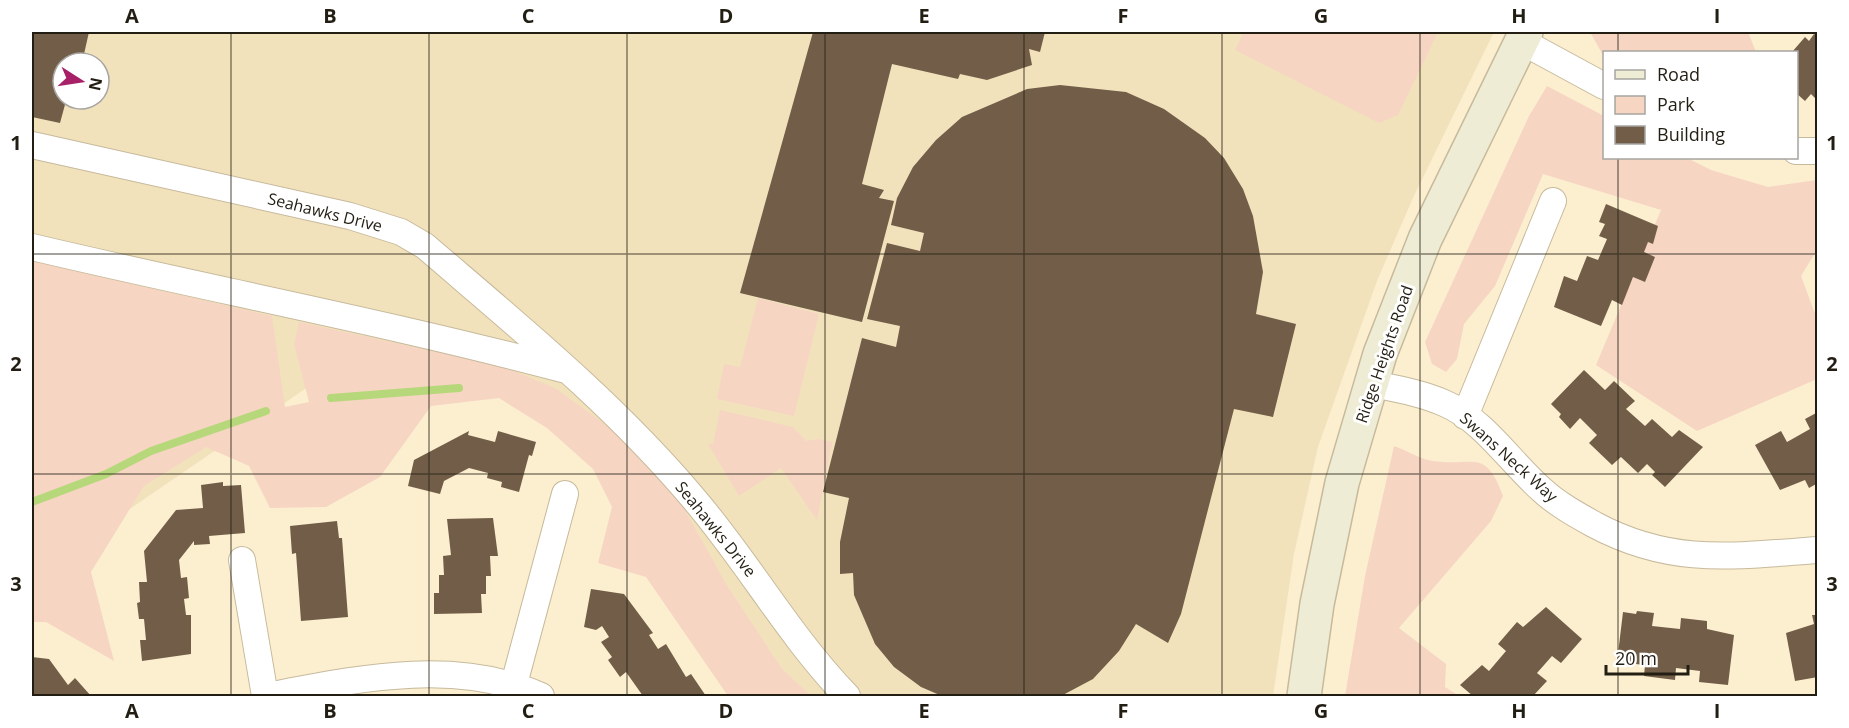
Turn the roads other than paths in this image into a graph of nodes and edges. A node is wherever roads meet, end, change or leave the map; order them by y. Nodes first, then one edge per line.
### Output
1 (1524, 36) edge
2 (1603, 85) edge
3 (32, 145) edge
4 (1798, 151) edge
5 (1818, 151) edge
6 (1553, 201) dead end
7 (32, 247) edge
8 (573, 372) junction
9 (1373, 384) junction
10 (1465, 416) junction
11 (565, 494) dead end
12 (1818, 550) edge
13 (242, 560) dead end
14 (514, 684) junction
15 (266, 696) edge
16 (541, 696) edge
17 (847, 696) edge
18 (1304, 696) edge

1 - 2 street
1 - 9 street, Ridge Heights Road
3 - 8 street, Seahawks Drive
4 - 5 street
6 - 10 street
7 - 8 street
8 - 17 street, Seahawks Drive
9 - 10 street, Swans Neck Way
9 - 18 street, Ridge Heights Road
10 - 12 street, Swans Neck Way
11 - 14 street
13 - 15 street
14 - 15 street
14 - 16 street

